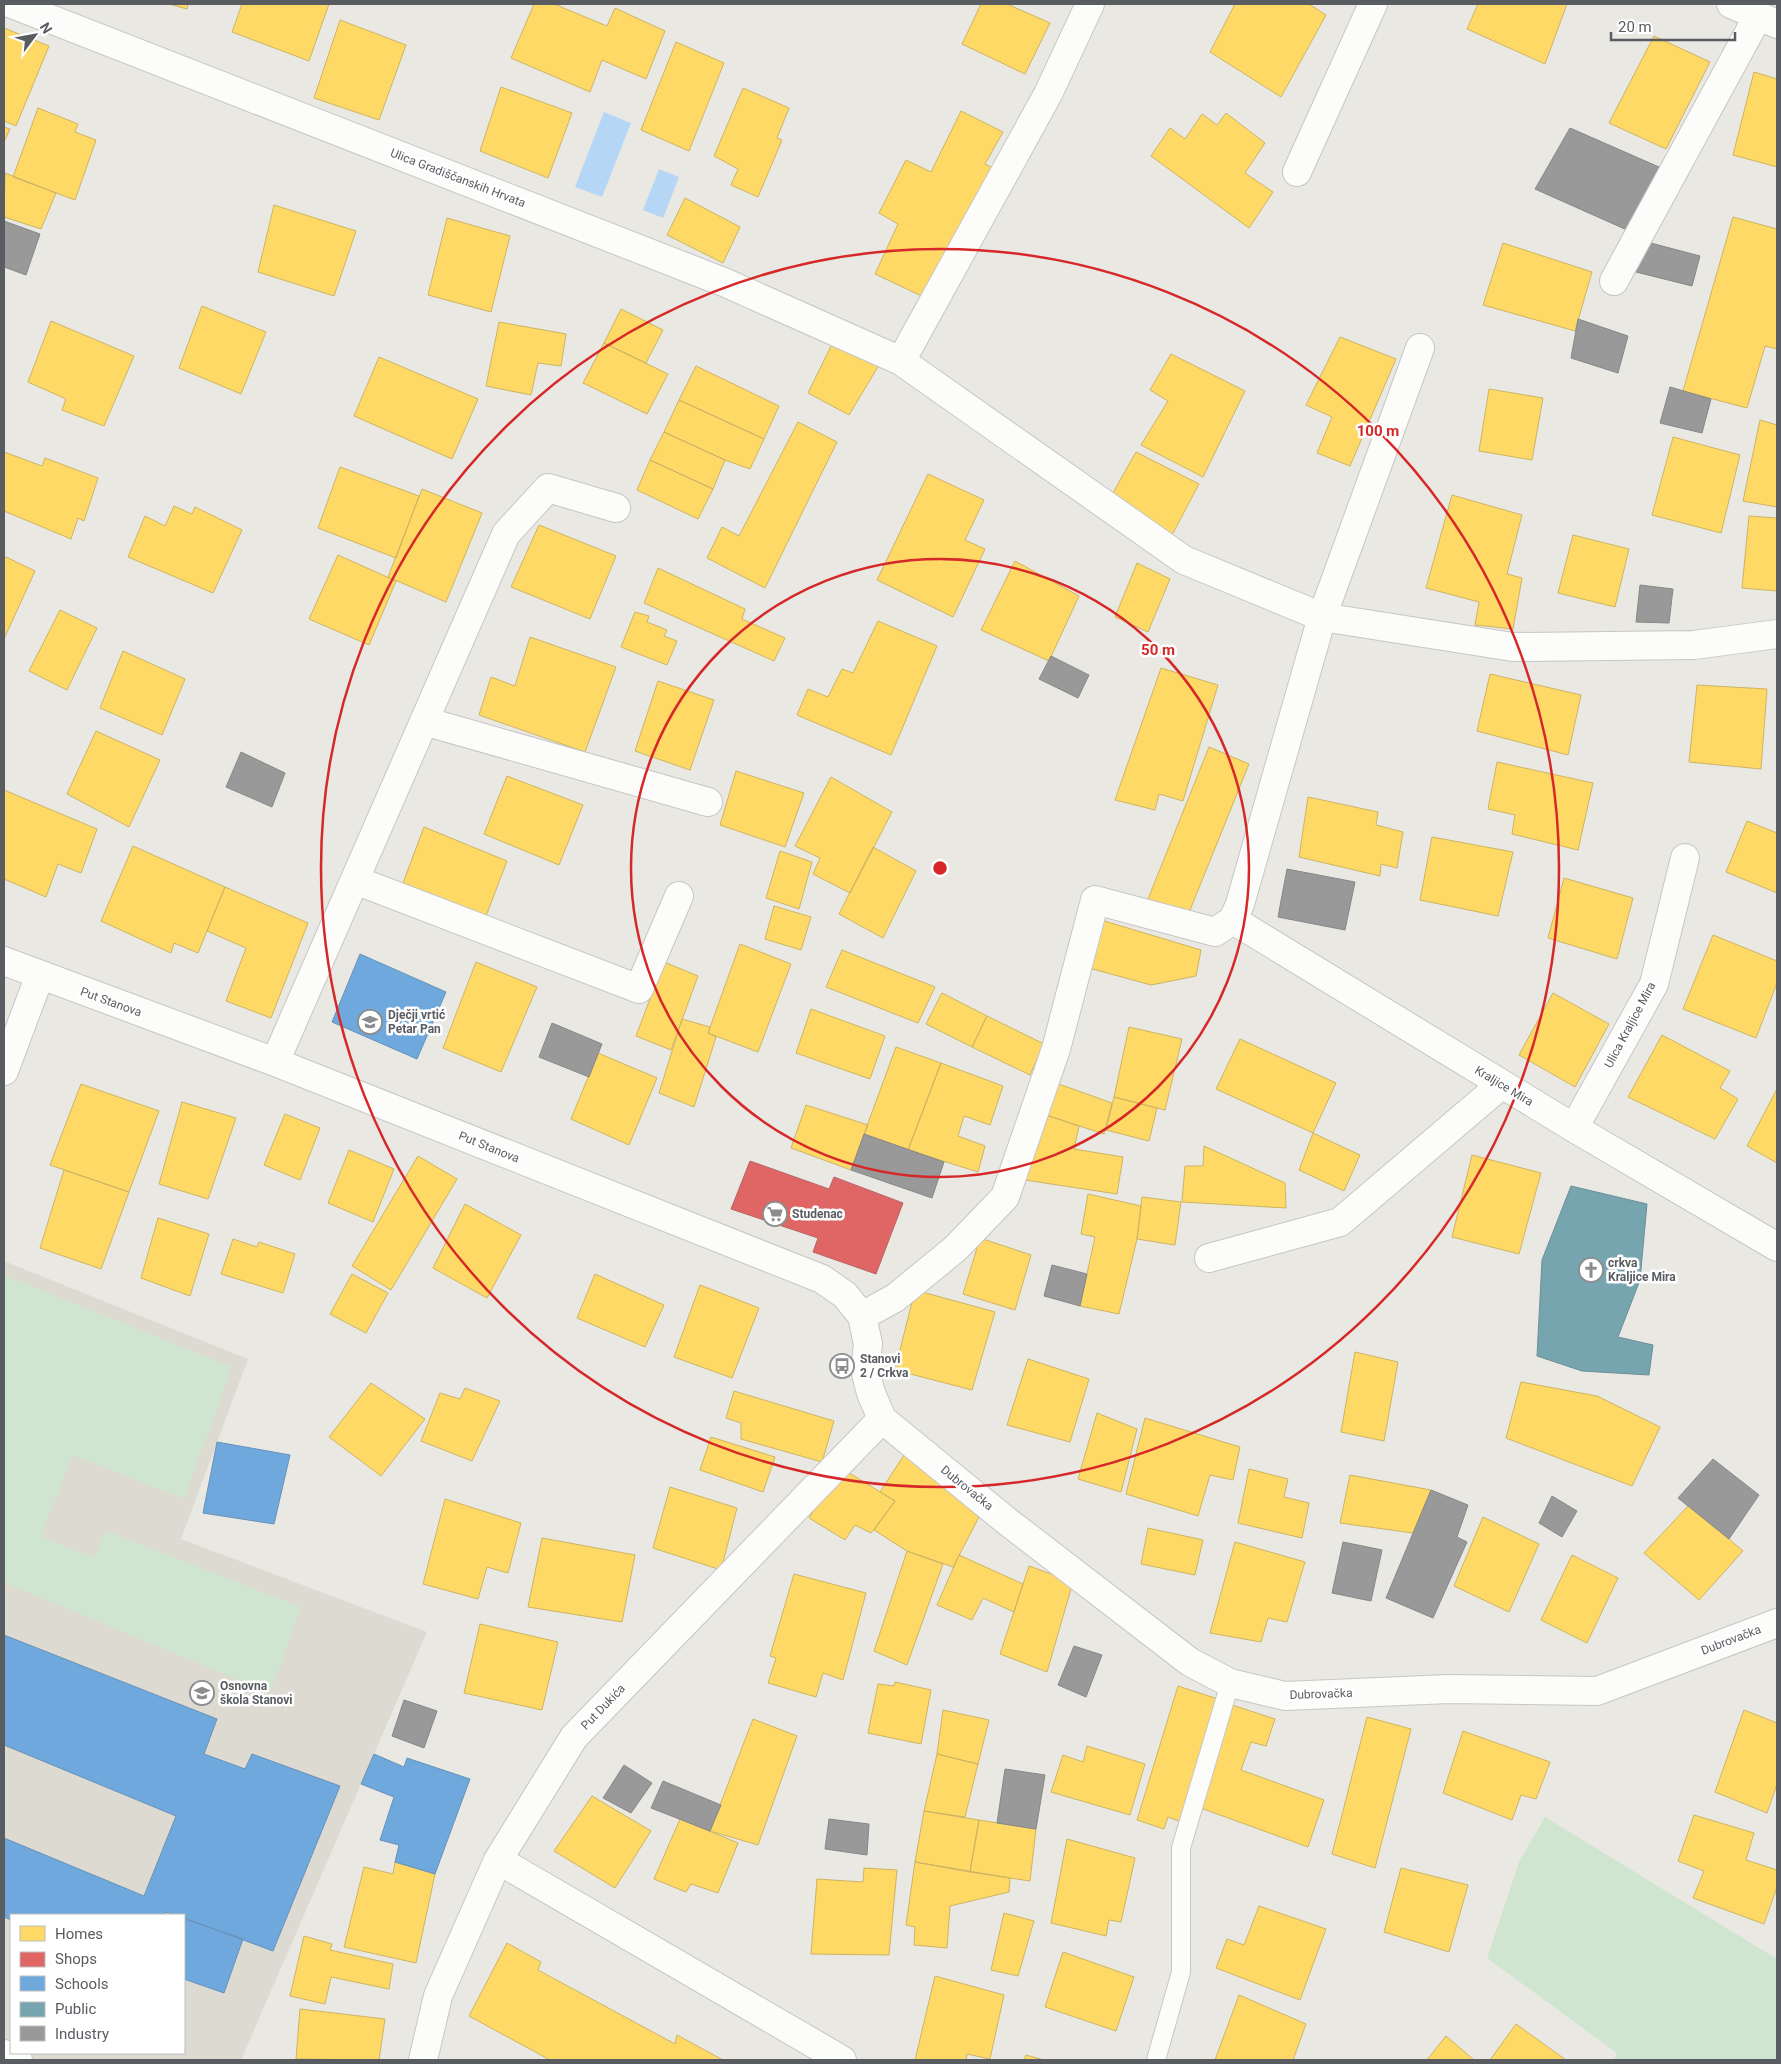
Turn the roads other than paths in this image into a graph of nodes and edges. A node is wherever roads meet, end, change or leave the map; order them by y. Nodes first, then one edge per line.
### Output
1 (12, 4) edge
2 (1090, 4) edge
3 (1373, 4) edge
4 (1731, 4) edge
5 (1767, 20) edge
6 (1298, 172) dead end
7 (1614, 281) dead end
8 (1420, 348) dead end
9 (901, 361) junction
10 (616, 508) dead end
11 (1322, 616) junction
12 (1777, 634) edge
13 (424, 721) junction
14 (708, 802) dead end
15 (1685, 858) dead end
16 (355, 880) junction
17 (679, 896) dead end
18 (1233, 920) junction
19 (4, 961) edge
20 (40, 975) junction
21 (275, 1062) junction
22 (4, 1071) edge
23 (1501, 1084) junction
24 (1574, 1128) junction
25 (1777, 1246) edge
26 (1210, 1258) dead end
27 (862, 1316) junction
28 (882, 1419) junction
29 (1772, 1629) edge
30 (1230, 1683) junction
31 (498, 1860) junction
32 (4, 2054) edge
33 (18, 2060) edge
34 (423, 2060) edge
35 (842, 2060) edge
36 (1156, 2060) edge

1 - 9 street, Ulica Gradiščanskih Hrvata
2 - 9 street
3 - 6 street
4 - 5 street
5 - 7 street
8 - 11 street
9 - 11 street, Ulica Gradiščanskih Hrvata
10 - 13 street
11 - 12 street, Ulica Gradiščanskih Hrvata
11 - 18 street
13 - 14 street
13 - 16 street
15 - 24 street, Ulica Kraljice Mira
16 - 17 street
16 - 21 street
18 - 23 street, Kraljice Mira
18 - 27 street
19 - 20 street, Put Stanova
20 - 21 street, Put Stanova
20 - 22 street
21 - 27 street, Put Stanova
23 - 24 street, Kraljice Mira
23 - 26 street
24 - 25 street, Kraljice Mira
27 - 28 street, Put Stanova
28 - 30 street, Dubrovačka
28 - 31 street, Put Dukića
29 - 30 street, Dubrovačka
30 - 36 lane
31 - 34 street, Put Dukića
31 - 35 street
32 - 33 street

